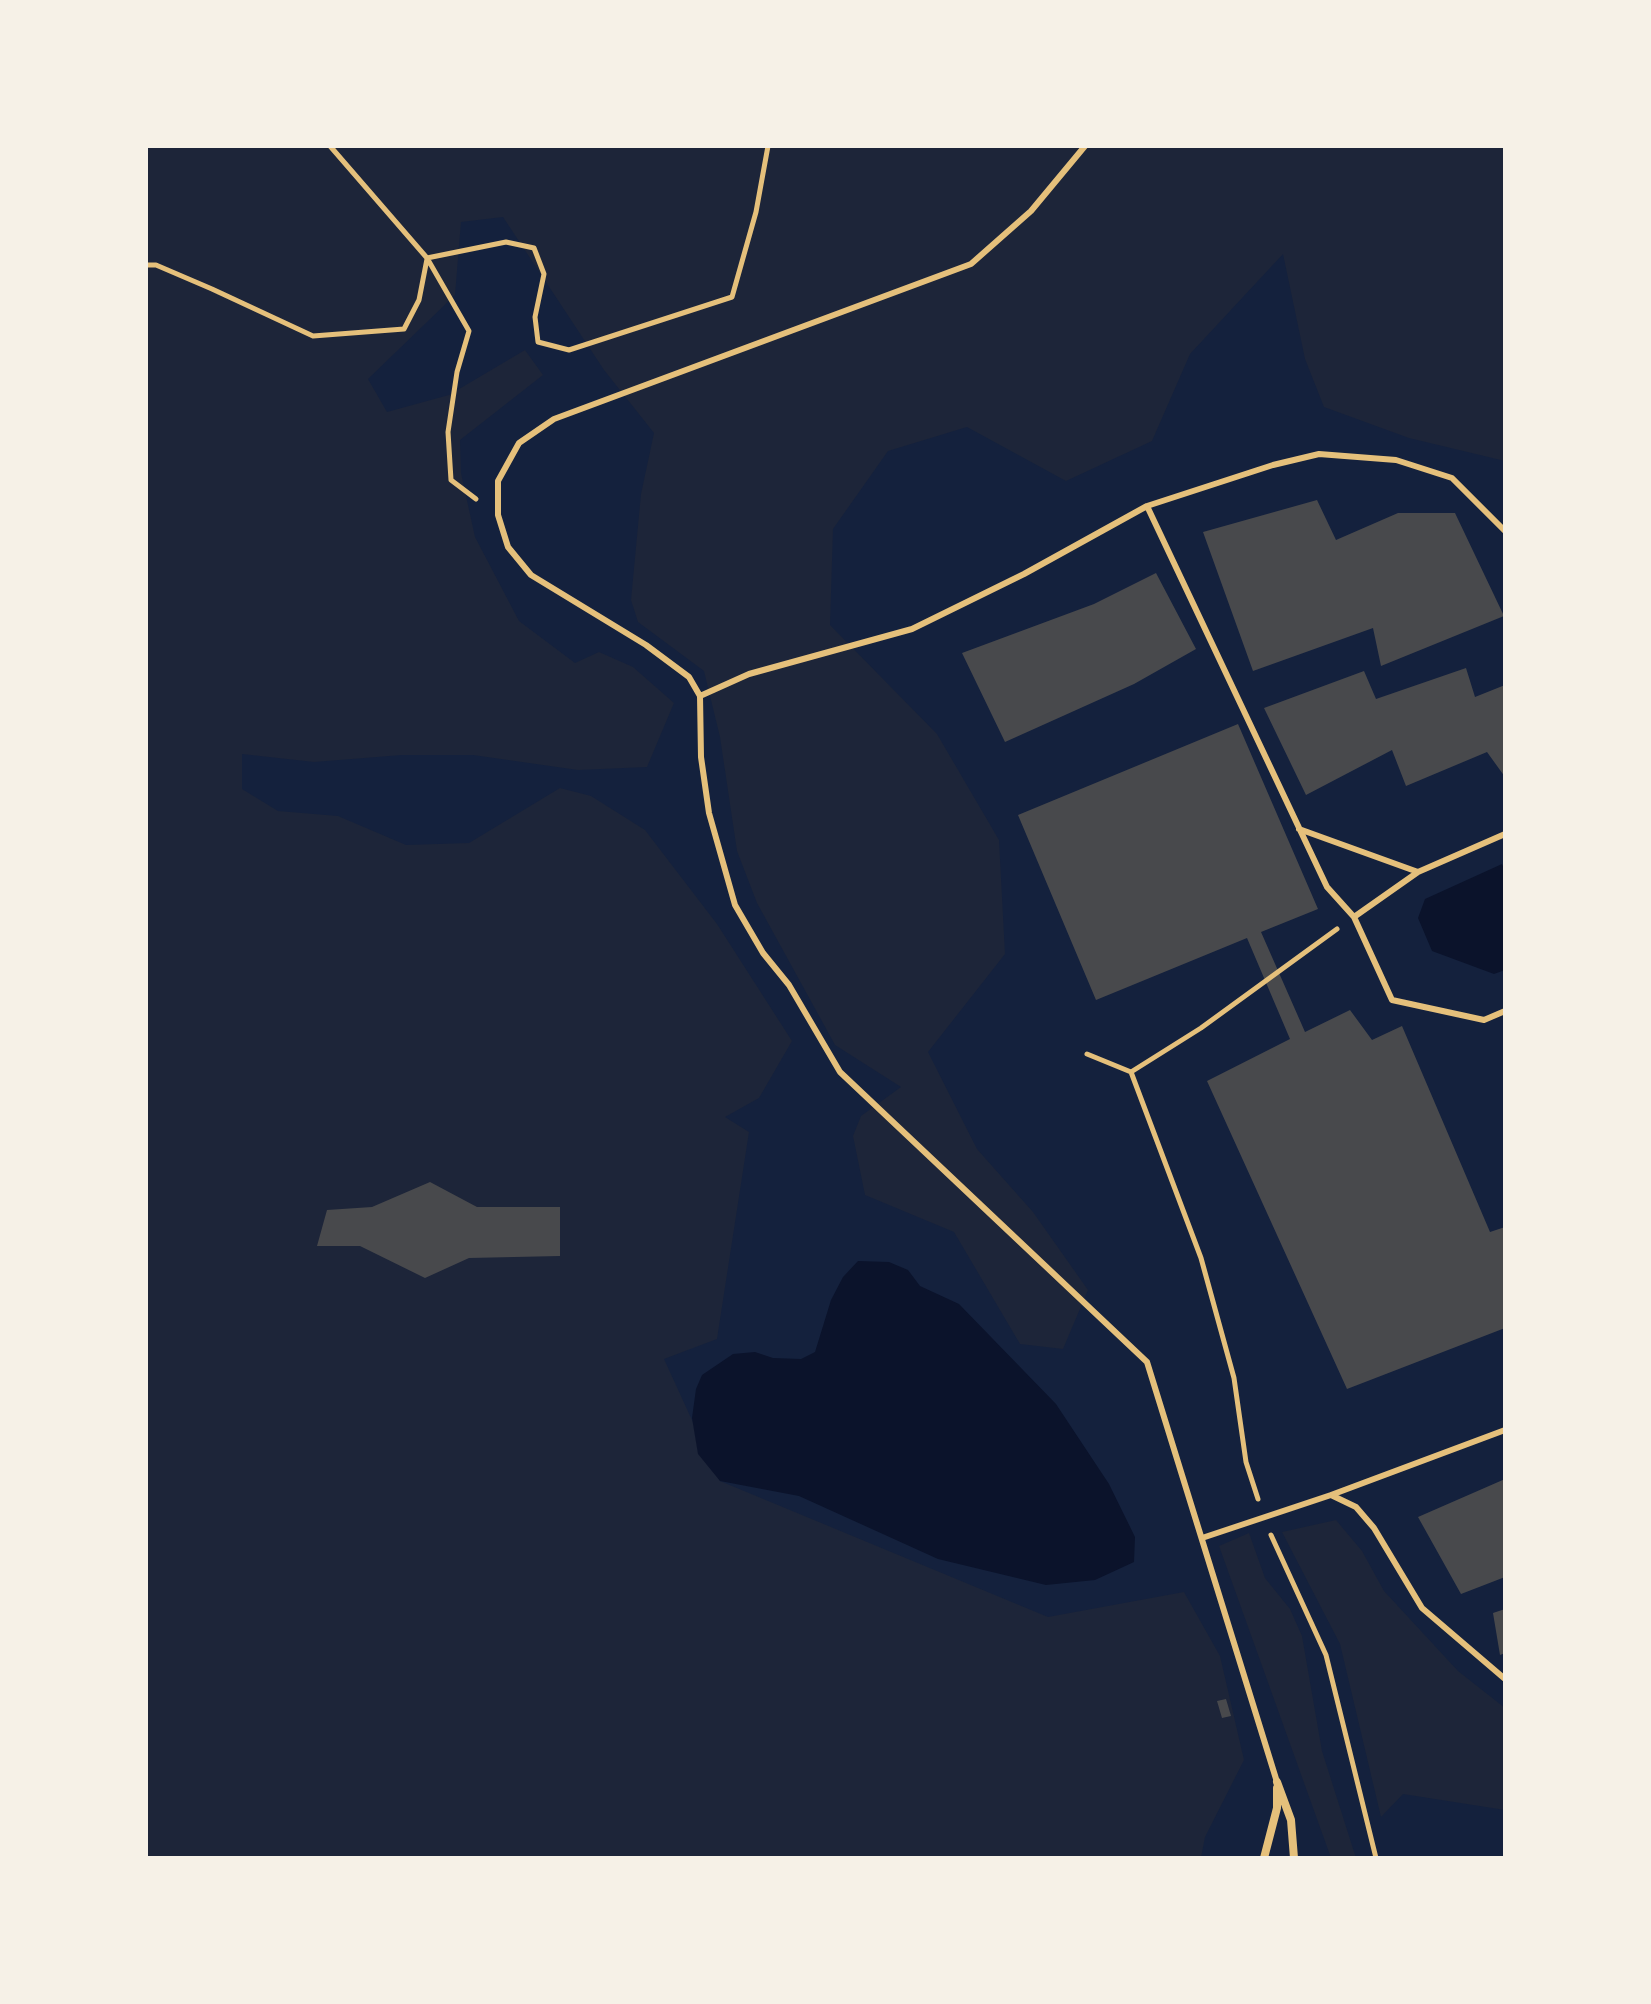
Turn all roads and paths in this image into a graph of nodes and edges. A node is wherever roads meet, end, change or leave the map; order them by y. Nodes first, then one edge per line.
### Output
1 (330, 146) edge
2 (768, 146) edge
3 (1085, 146) edge
4 (427, 258) junction
5 (146, 265) edge
6 (1147, 506) junction
7 (498, 515) junction
8 (1505, 531) edge
9 (700, 696) junction
10 (1299, 829) junction
11 (1505, 834) edge
12 (1418, 872) junction
13 (1354, 917) junction
14 (1505, 1011) edge
15 (1087, 1054) dead end
16 (1131, 1072) junction
17 (1505, 1430) edge
18 (1331, 1495) junction
19 (1263, 1518) junction
20 (1202, 1538) junction
21 (1505, 1679) edge
22 (1277, 1782) junction
23 (1264, 1858) edge
24 (1294, 1858) edge
25 (1376, 1858) edge

1 - 4 path
2 - 4 path
3 - 7 lane
4 - 5 path
4 - 7 path
6 - 8 lane
6 - 9 lane
6 - 10 lane
7 - 9 lane
9 - 20 lane
10 - 12 lane
10 - 13 lane
11 - 12 lane
12 - 13 lane
13 - 14 lane
13 - 16 path
15 - 16 path
16 - 19 path
17 - 18 lane
18 - 19 lane
18 - 21 lane
19 - 20 lane
19 - 25 path
20 - 22 lane
22 - 23 street
22 - 24 street

